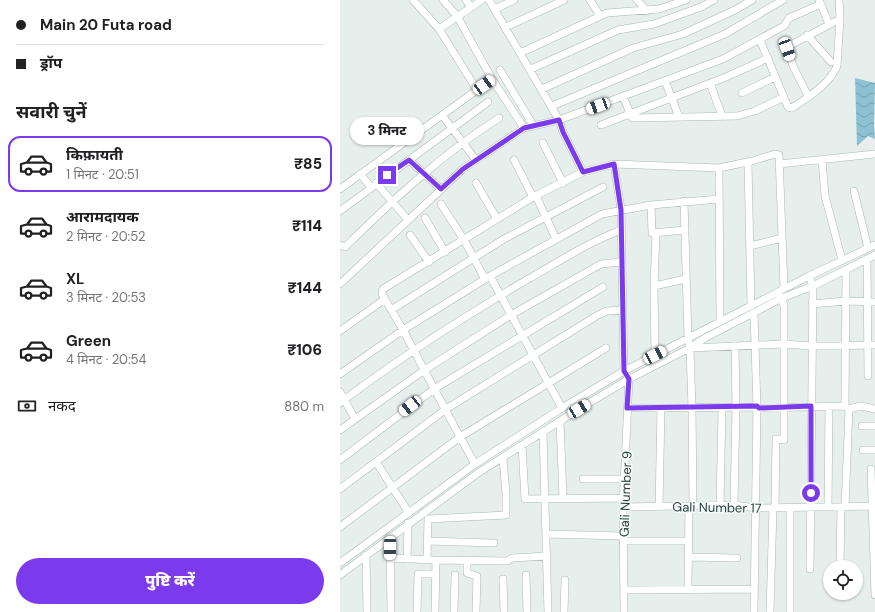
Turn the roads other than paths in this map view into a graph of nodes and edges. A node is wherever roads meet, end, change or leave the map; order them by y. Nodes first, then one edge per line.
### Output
1 (413, 0) edge
2 (443, 0) edge
3 (466, 0) edge
4 (482, 0) edge
5 (489, 0) edge
6 (514, 0) edge
7 (564, 0) edge
8 (590, 0) edge
9 (637, 0) edge
10 (686, 0) edge
11 (714, 0) edge
12 (752, 0) edge
13 (783, 0) edge
14 (839, 0) edge
15 (820, 2) edge
16 (669, 3) edge
17 (472, 7) junction
18 (495, 9) junction
19 (647, 10) junction
20 (457, 16) junction
21 (600, 16) junction
22 (840, 19) junction
23 (829, 24) junction
24 (506, 26) junction
25 (439, 29) junction
26 (808, 35) junction
27 (760, 40) junction
28 (520, 53) junction
29 (768, 58) junction
30 (831, 62) dead end
31 (531, 69) junction
32 (500, 70) dead end
33 (775, 77) junction
34 (492, 79) junction
35 (665, 81) junction
36 (710, 83) junction
37 (542, 89) junction
38 (477, 90) junction
39 (742, 94) dead end
40 (623, 96) junction
41 (808, 96) junction
42 (784, 97) junction
43 (672, 98) junction
44 (488, 102) dead end
45 (552, 106) junction
46 (630, 114) junction
47 (442, 115) junction
48 (722, 116) junction
49 (679, 117) junction
50 (499, 118) dead end
51 (560, 121) junction
52 (533, 124) junction
53 (601, 125) dead end
54 (453, 128) junction
55 (524, 128) junction
56 (463, 141) junction
57 (543, 143) dead end
58 (875, 154) edge
59 (409, 160) junction
60 (476, 160) junction
61 (514, 160) dead end
62 (822, 160) junction
63 (748, 162) junction
64 (614, 164) junction
65 (780, 164) junction
66 (719, 168) junction
67 (583, 172) junction
68 (423, 173) junction
69 (360, 174) junction
70 (476, 183) dead end
71 (563, 183) junction
72 (374, 185) junction
73 (603, 187) dead end
74 (340, 188) edge
75 (441, 189) junction
76 (854, 191) dead end
77 (535, 196) junction
78 (719, 199) junction
79 (684, 201) junction
80 (392, 202) junction
81 (441, 204) dead end
82 (651, 205) junction
83 (621, 210) junction
84 (340, 211) edge
85 (546, 217) junction
86 (425, 218) dead end
87 (498, 219) junction
88 (408, 220) junction
89 (621, 230) junction
90 (685, 230) junction
91 (656, 233) junction
92 (410, 235) dead end
93 (782, 238) junction
94 (556, 239) junction
95 (464, 240) junction
96 (340, 245) edge
97 (750, 246) junction
98 (872, 246) edge
99 (445, 252) junction
100 (875, 255) edge
101 (474, 258) junction
102 (867, 259) junction
103 (842, 260) junction
104 (429, 262) junction
105 (621, 262) junction
106 (846, 270) junction
107 (487, 278) junction
108 (686, 279) junction
109 (811, 281) junction
110 (340, 284) edge
111 (654, 286) junction
112 (603, 287) dead end
113 (781, 294) junction
114 (500, 296) junction
115 (385, 298) junction
116 (846, 301) junction
117 (872, 302) edge
118 (812, 304) junction
119 (751, 306) junction
120 (391, 310) junction
121 (623, 310) junction
122 (754, 314) junction
123 (511, 315) junction
124 (733, 320) junction
125 (720, 326) junction
126 (340, 330) edge
127 (403, 330) junction
128 (522, 335) junction
129 (688, 338) junction
130 (783, 344) junction
131 (755, 345) junction
132 (846, 345) junction
133 (871, 345) edge
134 (735, 346) junction
135 (812, 346) junction
136 (606, 348) dead end
137 (690, 348) junction
138 (413, 350) junction
139 (532, 355) junction
140 (655, 355) junction
141 (423, 371) junction
142 (340, 374) edge
143 (627, 375) junction
144 (868, 376) dead end
145 (548, 382) junction
146 (434, 389) junction
147 (340, 392) edge
148 (342, 402) edge
149 (757, 406) junction
150 (811, 406) junction
151 (736, 407) junction
152 (783, 407) junction
153 (829, 407) junction
154 (562, 408) junction
155 (627, 408) junction
156 (661, 408) junction
157 (692, 408) junction
158 (722, 408) junction
159 (847, 408) junction
160 (446, 409) junction
161 (875, 409) edge
162 (355, 419) junction
163 (560, 421) junction
164 (862, 426) dead end
165 (875, 426) edge
166 (340, 430) edge
167 (543, 432) junction
168 (460, 437) junction
169 (522, 445) junction
170 (863, 450) dead end
171 (875, 450) edge
172 (503, 458) junction
173 (340, 460) edge
174 (376, 462) junction
175 (475, 464) junction
176 (871, 469) dead end
177 (583, 479) dead end
178 (624, 479) junction
179 (393, 488) junction
180 (340, 489) edge
181 (563, 498) junction
182 (624, 498) junction
183 (545, 499) junction
184 (720, 505) junction
185 (734, 505) junction
186 (659, 506) junction
187 (691, 506) junction
188 (873, 506) edge
189 (623, 507) junction
190 (828, 507) junction
191 (843, 507) junction
192 (756, 508) junction
193 (774, 508) junction
194 (790, 508) junction
195 (811, 508) junction
196 (409, 512) junction
197 (408, 523) junction
198 (340, 527) edge
199 (546, 534) junction
200 (390, 537) junction
201 (623, 538) junction
202 (427, 541) junction
203 (688, 541) junction
204 (494, 543) dead end
205 (366, 555) junction
206 (546, 556) junction
207 (688, 557) junction
208 (390, 558) junction
209 (737, 558) dead end
210 (406, 559) junction
211 (427, 560) junction
212 (436, 560) junction
213 (467, 560) junction
214 (840, 560) edge
215 (340, 563) edge
216 (810, 569) dead end
217 (435, 574) junction
218 (340, 575) edge
219 (455, 575) dead end
220 (526, 575) dead end
221 (503, 579) dead end
222 (565, 580) dead end
223 (754, 589) junction
224 (624, 590) junction
225 (688, 590) junction
226 (875, 595) edge
227 (367, 612) edge
228 (391, 612) edge
229 (417, 612) edge
230 (435, 612) edge
231 (454, 612) edge
232 (476, 612) edge
233 (504, 612) edge
234 (526, 612) edge
235 (548, 612) edge
236 (564, 612) edge
237 (624, 612) edge
238 (754, 612) edge
239 (770, 612) edge
240 (790, 612) edge

1 - 25 street
2 - 20 street
3 - 17 street
4 - 17 street
5 - 18 street
6 - 18 street
7 - 24 street
8 - 21 street
9 - 19 street
10 - 16 street
11 - 31 street
12 - 37 street
13 - 45 street
14 - 22 street
15 - 23 street
15 - 27 street
16 - 19 street
17 - 20 street
18 - 24 street
19 - 21 street
20 - 25 street
20 - 34 street
21 - 28 street
22 - 23 street
22 - 41 street
23 - 26 street
24 - 28 street
25 - 38 street
26 - 30 street
26 - 41 street
27 - 29 street
27 - 35 street
28 - 31 street
29 - 33 street
29 - 36 street
31 - 37 street
32 - 52 street
33 - 39 street
33 - 42 street
34 - 38 street
34 - 55 street
35 - 40 street
35 - 43 street
36 - 43 street
36 - 48 street
37 - 45 street
38 - 47 street
40 - 46 street
40 - 51 street
41 - 42 street
42 - 48 street
43 - 46 street
43 - 49 street
44 - 54 street
45 - 51 street
46 - 49 street
46 - 53 street
47 - 54 street
47 - 69 street
48 - 49 street
50 - 56 street
51 - 52 street
51 - 67 street
52 - 55 street
54 - 56 street
54 - 59 street
55 - 60 street
56 - 60 street
56 - 68 street
57 - 71 street
58 - 62 street
59 - 68 street
59 - 72 street
60 - 75 street
61 - 77 street
62 - 65 street
62 - 103 street
63 - 65 street
63 - 66 street
63 - 97 street
64 - 66 street
64 - 67 street
64 - 83 street, Gali Number 9
65 - 93 street
66 - 78 street
67 - 71 street
68 - 75 street
68 - 80 street
69 - 72 street
69 - 74 street
70 - 87 street
71 - 77 street
72 - 80 street
72 - 84 street
73 - 85 street
75 - 88 street
76 - 98 street
77 - 85 street
77 - 87 street
78 - 79 street
78 - 125 street
79 - 82 street
79 - 90 street
80 - 88 street
80 - 96 street
81 - 95 street
82 - 83 street
82 - 91 street
83 - 89 street, Gali Number 9
83 - 94 street
85 - 94 street
85 - 101 street
86 - 99 street
87 - 95 street
88 - 110 street
89 - 105 street, Gali Number 9
89 - 114 street
90 - 91 street
90 - 108 street
91 - 111 street
92 - 104 street
93 - 97 street
93 - 113 street
94 - 107 street
95 - 99 street
95 - 101 street
97 - 119 street
98 - 103 street
99 - 104 street
100 - 102 street
101 - 107 street
101 - 120 street
102 - 106 street
102 - 117 street
103 - 109 street
104 - 115 street
105 - 121 street, Gali Number 9
105 - 123 street
106 - 109 street
106 - 116 street
107 - 114 street
107 - 127 street
108 - 111 street
108 - 129 street
109 - 113 street
109 - 113 street
109 - 118 street
111 - 140 street
112 - 128 street
113 - 119 street
113 - 122 street
113 - 130 street
114 - 123 street
114 - 138 street
115 - 120 street
115 - 126 street
116 - 117 street
116 - 118 street
116 - 132 street
117 - 133 street
118 - 135 street
119 - 124 street
120 - 127 street
121 - 139 street
121 - 143 street, Gali Number 9
122 - 124 street
122 - 131 street
123 - 128 street
123 - 141 street
124 - 125 street
125 - 129 street
125 - 137 street
127 - 138 street
127 - 142 street
128 - 139 street
128 - 146 street
129 - 137 street
129 - 140 street
130 - 131 street
130 - 135 street
130 - 152 street
131 - 134 street
131 - 149 street
132 - 133 street
132 - 135 street
132 - 159 street
133 - 144 street
134 - 137 street
134 - 151 street
135 - 150 street
136 - 145 street
137 - 143 street
137 - 157 street
138 - 141 street
138 - 148 street
139 - 145 street
139 - 160 street
140 - 143 street
141 - 146 street
141 - 162 street
143 - 154 street
143 - 155 street, Gali Number 9
143 - 163 street
145 - 154 street
145 - 168 street
146 - 160 street
146 - 173 street
147 - 148 street
148 - 162 street
149 - 151 street
149 - 152 street
149 - 192 street
150 - 152 street
150 - 153 street
150 - 195 street
151 - 158 street
151 - 185 street
152 - 193 street
153 - 159 street
153 - 190 street
154 - 175 street
155 - 156 street
155 - 178 street, Gali Number 9
156 - 157 street
156 - 186 street
157 - 158 street
157 - 187 street
158 - 184 street
159 - 161 street
159 - 191 street
160 - 168 street
160 - 174 street
162 - 166 street
163 - 167 street
163 - 181 street
164 - 165 street
167 - 169 street
167 - 183 street
168 - 175 street
168 - 179 street
169 - 172 street
169 - 183 street
170 - 171 street
172 - 197 street
172 - 202 street
174 - 179 street
174 - 180 street
175 - 196 street
176 - 188 street
177 - 178 street
178 - 182 street, Gali Number 9
179 - 196 street
179 - 198 street
181 - 182 street
181 - 183 street
182 - 189 street, Gali Number 9
183 - 199 street
184 - 185 street, Gali Number 17
184 - 187 street, Gali Number 17
185 - 192 street, Gali Number 17
186 - 187 street, Gali Number 17
186 - 189 street, Gali Number 17
187 - 203 street
188 - 191 street, Gali Number 17
188 - 226 street
189 - 201 street, Gali Number 9
190 - 191 street, Gali Number 17
190 - 195 street, Gali Number 17
191 - 214 street
192 - 193 street, Gali Number 17
192 - 223 street
193 - 194 street, Gali Number 17
193 - 239 street
194 - 195 street, Gali Number 17
194 - 240 street
195 - 216 street
196 - 215 street
197 - 200 street
197 - 210 street
199 - 201 street
199 - 206 street
200 - 205 street
200 - 208 street
201 - 203 street
201 - 224 street, Gali Number 9
202 - 204 street
202 - 211 street
203 - 207 street
205 - 218 street
205 - 227 street
206 - 213 street
206 - 235 street
207 - 209 street
207 - 225 street
208 - 210 street
208 - 228 street
210 - 211 street
211 - 212 street
212 - 213 street
212 - 217 street
213 - 232 street
217 - 229 street
217 - 230 street
219 - 231 street
220 - 234 street
221 - 233 street
222 - 236 street
223 - 225 street
223 - 238 street
224 - 225 street
224 - 237 street, Gali Number 9

